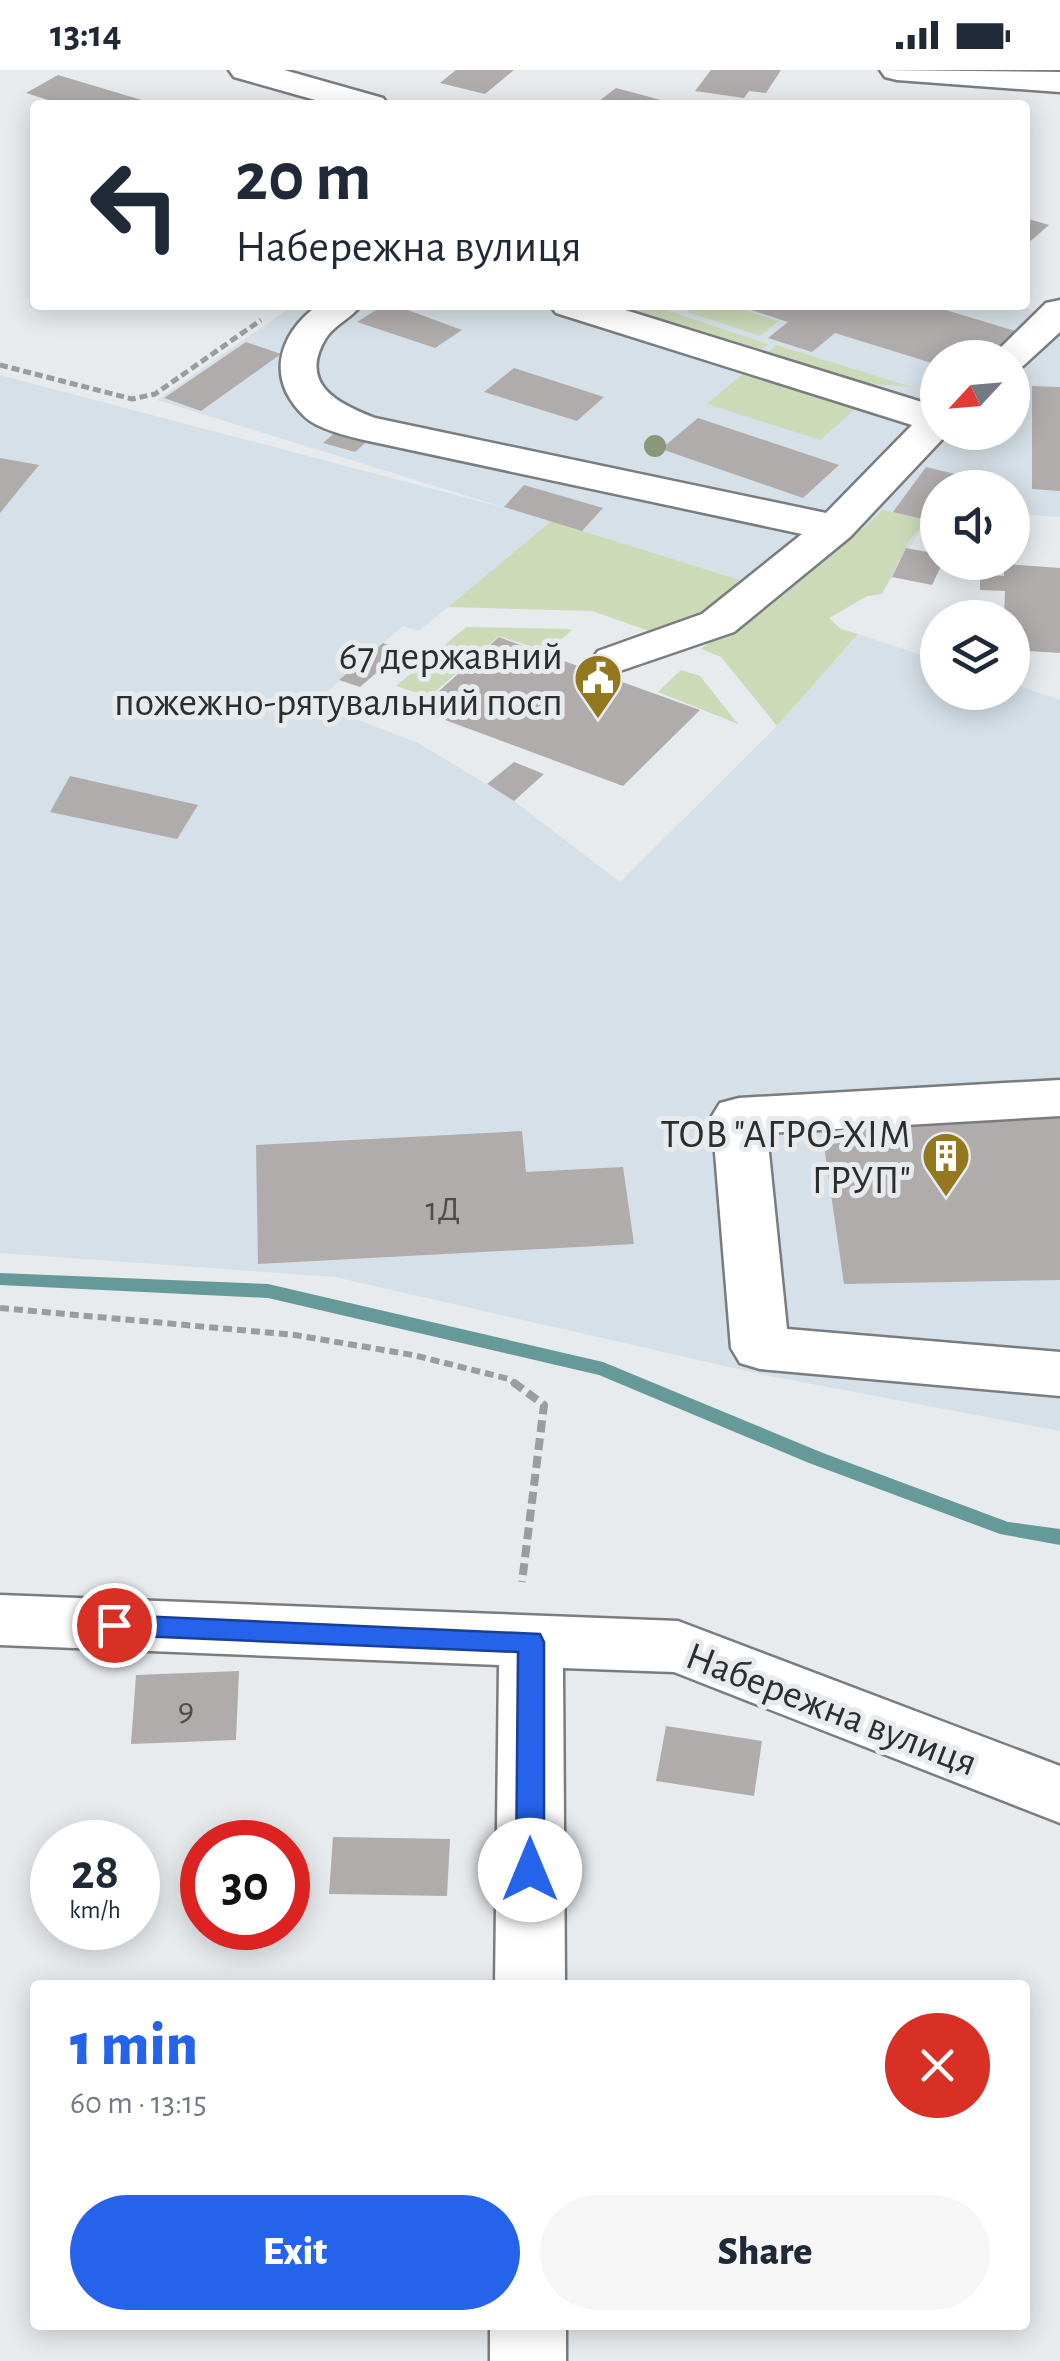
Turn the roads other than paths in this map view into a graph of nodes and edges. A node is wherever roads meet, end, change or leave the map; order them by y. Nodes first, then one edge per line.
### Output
1 (246, 70) edge
2 (898, 70) edge
3 (1060, 82) edge
4 (352, 100) edge
5 (1030, 296) edge
6 (1060, 307) edge
7 (336, 310) edge
8 (585, 310) edge
9 (1026, 340) edge
10 (920, 414) edge
11 (860, 440) dead end
12 (920, 440) edge
13 (906, 455) junction
14 (836, 528) junction
15 (614, 660) dead end
16 (1060, 1098) edge
17 (1060, 1374) edge
18 (0, 1620) edge
19 (531, 1642) junction
20 (1060, 1795) edge
21 (530, 1980) edge
22 (528, 2330) edge
23 (528, 2361) edge

1 - 4 street
2 - 3 street
5 - 6 street
6 - 9 street
7 - 14 street
8 - 10 street
11 - 13 street
12 - 13 street
13 - 14 street
14 - 15 street
16 - 17 street
18 - 19 street, Набережна вулиця
19 - 20 street, Набережна вулиця
19 - 21 street
22 - 23 street

